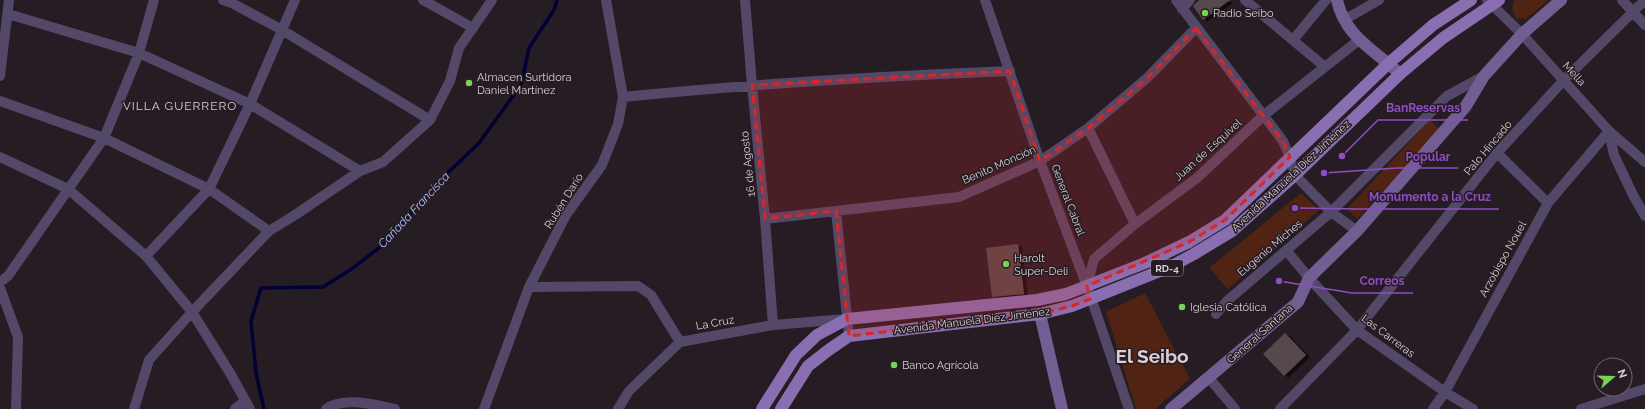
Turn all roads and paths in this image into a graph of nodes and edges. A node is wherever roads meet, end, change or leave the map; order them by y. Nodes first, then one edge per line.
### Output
1 (9, 0) edge
2 (154, 0) edge
3 (223, 0) edge
4 (295, 0) edge
5 (423, 0) edge
6 (492, 0) edge
7 (606, 0) edge
8 (745, 0) edge
9 (985, 0) edge
10 (1190, 0) edge
11 (1245, 0) edge
12 (1326, 0) edge
13 (1337, 0) edge
14 (1379, 0) edge
15 (1471, 0) edge
16 (1561, 0) edge
17 (1622, 0) edge
18 (1644, 0) edge
19 (1492, 2) edge
20 (1179, 4) edge
21 (1633, 13) junction
22 (8, 14) junction
23 (1344, 20) junction
24 (1645, 25) edge
25 (473, 28) junction
26 (1196, 28) junction
27 (282, 30) junction
28 (1522, 34) junction
29 (1293, 40) junction
30 (1359, 40) junction
31 (139, 53) junction
32 (1389, 63) junction
33 (1325, 67) junction
34 (1010, 71) junction
35 (1400, 74) junction
36 (0, 76) edge
37 (1484, 76) junction
38 (1564, 80) junction
39 (752, 85) junction
40 (623, 97) junction
41 (0, 101) edge
42 (250, 104) junction
43 (1264, 115) junction
44 (430, 120) junction
45 (1088, 128) junction
46 (1609, 131) junction
47 (104, 138) junction
48 (1497, 153) junction
49 (0, 157) edge
50 (1290, 157) junction
51 (1040, 161) junction
52 (1645, 162) edge
53 (360, 170) junction
54 (1295, 175) junction
55 (68, 189) junction
56 (209, 189) junction
57 (1548, 203) junction
58 (836, 211) junction
59 (1331, 212) junction
60 (1645, 216) edge
61 (765, 218) junction
62 (1134, 224) junction
63 (269, 231) junction
64 (1357, 231) junction
65 (1286, 250) junction
66 (146, 256) junction
67 (1309, 278) junction
68 (0, 282) edge
69 (1087, 286) junction
70 (529, 287) junction
71 (0, 288) edge
72 (1090, 300) junction
73 (192, 312) junction
74 (1040, 314) junction
75 (1216, 314) dead end
76 (847, 319) junction
77 (772, 325) junction
78 (1357, 330) junction
79 (849, 336) junction
80 (680, 342) junction
81 (1209, 378) junction
82 (1645, 389) edge
83 (1445, 392) junction
84 (247, 405) edge
85 (16, 409) edge
86 (134, 409) edge
87 (235, 409) edge
88 (326, 409) edge
89 (395, 409) edge
90 (484, 409) edge
91 (618, 409) edge
92 (762, 409) edge
93 (781, 409) edge
94 (1062, 409) edge
95 (1128, 409) edge
96 (1171, 409) edge
97 (1235, 409) edge
98 (1280, 409) edge
99 (1433, 409) edge
100 (1473, 409) edge
101 (1582, 409) edge

1 - 22 street
2 - 31 street
3 - 27 street
4 - 27 street
5 - 25 street
6 - 25 street
7 - 40 street, Rubén Darío
8 - 39 street, 16 de Agosto
9 - 34 street, General Cabral
10 - 20 street
11 - 29 street
12 - 29 street
13 - 23 street
14 - 23 street
15 - 32 main road, Avenida Manuela Díez Jiménez / RD-4
16 - 28 street, General Santana
17 - 21 street
18 - 21 street, Palo Hincado
19 - 28 street, Mella
19 - 35 main road, Avenida Manuela Díez Jiménez / RD-4
20 - 26 street
21 - 24 street
21 - 38 street, Palo Hincado
22 - 31 street
22 - 36 street
23 - 30 street
25 - 44 street
26 - 43 street
26 - 45 street, Benito Monción
27 - 42 street
27 - 44 street
28 - 37 street, General Santana
28 - 38 street, Mella
29 - 33 street
30 - 32 street
30 - 33 street, Juan de Esquivel
31 - 42 street
31 - 47 street
32 - 35 street
32 - 50 main road, Avenida Manuela Díez Jiménez / RD-4
33 - 43 street, Juan de Esquivel
34 - 39 street
34 - 51 street, General Cabral
35 - 54 main road, Avenida Manuela Díez Jiménez / RD-4
37 - 59 street, Eugenio Miches
37 - 64 street, General Santana
38 - 46 street, Mella
38 - 48 street, Palo Hincado
39 - 40 street
39 - 61 street, 16 de Agosto
40 - 70 street, Rubén Darío
41 - 47 street
42 - 53 street
42 - 56 street
43 - 50 street
43 - 62 street, Juan de Esquivel
44 - 53 street
45 - 51 street, Benito Monción
45 - 62 street
46 - 52 street, Mella
46 - 57 street, Arzobispo Nouel
46 - 60 street
47 - 55 street
47 - 56 street
48 - 57 street
48 - 78 street, Palo Hincado
49 - 55 street
50 - 54 street
50 - 69 main road, Avenida Manuela Díez Jiménez / RD-4
51 - 58 street, Benito Monción
51 - 69 street, General Cabral
53 - 63 street
54 - 59 street
54 - 72 main road, Avenida Manuela Díez Jiménez / RD-4
55 - 66 street
55 - 68 street
56 - 63 street
56 - 66 street
57 - 83 street, Arzobispo Nouel
58 - 61 street, Benito Monción
58 - 76 street
59 - 64 street
59 - 65 street, Eugenio Miches
61 - 77 street, 16 de Agosto
62 - 69 street, Juan de Esquivel
63 - 73 street
64 - 67 street, General Santana
65 - 67 street, Las Carreras
65 - 75 street, Eugenio Miches
66 - 73 street
67 - 78 street, Las Carreras
67 - 81 street, General Santana
69 - 72 street, General Cabral
69 - 76 main road, Avenida Manuela Díez Jiménez / RD-4
70 - 80 street
70 - 90 street, Rubén Darío
71 - 85 street
72 - 74 main road, Avenida Manuela Díez Jiménez / RD-4
72 - 95 street, General Cabral
73 - 84 street
73 - 86 street
74 - 79 main road, Avenida Manuela Díez Jiménez / RD-4
74 - 94 street
76 - 77 street, La Cruz
76 - 79 street
76 - 92 main road, Avenida Manuela Díez Jiménez / RD-4
77 - 80 street, La Cruz
78 - 83 street, Las Carreras
78 - 98 street, Palo Hincado
79 - 93 main road, Avenida Manuela Díez Jiménez / RD-4
80 - 91 street
81 - 96 street, General Santana
81 - 97 street
82 - 101 street
83 - 99 street, Arzobispo Nouel
83 - 100 street, Las Carreras
84 - 87 street
88 - 89 street

